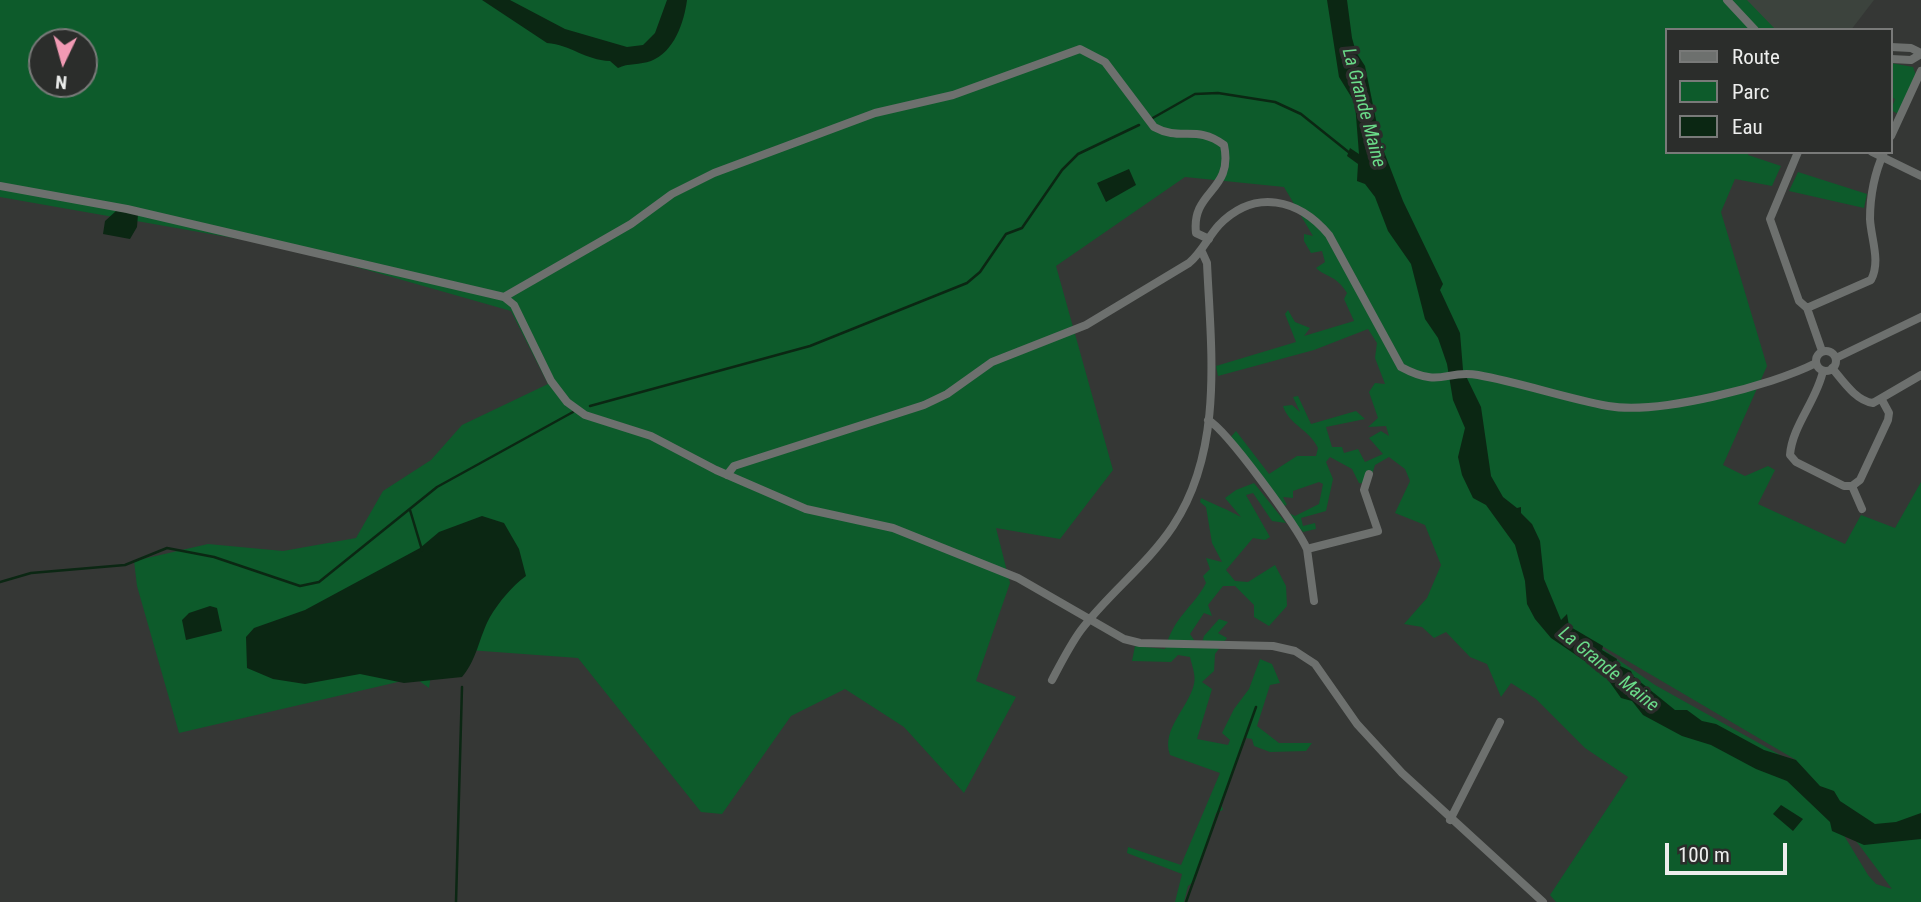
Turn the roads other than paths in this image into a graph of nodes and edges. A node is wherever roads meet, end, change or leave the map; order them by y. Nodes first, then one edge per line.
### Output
1 (1727, 0) edge
2 (1753, 28) edge
3 (1893, 47) edge
4 (1921, 53) edge
5 (1893, 59) edge
6 (1921, 71) edge
7 (1893, 132) edge
8 (1797, 154) edge
9 (1882, 155) edge
10 (1921, 176) edge
11 (0, 186) edge
12 (1209, 239) junction
13 (1202, 252) junction
14 (504, 297) junction
15 (1807, 308) junction
16 (1921, 317) edge
17 (1822, 351) junction
18 (1836, 358) junction
19 (1816, 363) junction
20 (1832, 369) junction
21 (1823, 371) junction
22 (1921, 375) edge
23 (1882, 400) junction
24 (1208, 420) junction
25 (1369, 474) dead end
26 (727, 475) junction
27 (1852, 486) junction
28 (1862, 509) dead end
29 (1307, 549) junction
30 (1314, 601) dead end
31 (1090, 619) junction
32 (1052, 680) dead end
33 (1500, 722) dead end
34 (1450, 820) junction
35 (1543, 902) edge

1 - 2 street
3 - 4 street
4 - 5 street
6 - 7 street
8 - 15 street
9 - 10 street
9 - 15 street
11 - 14 street
12 - 13 street
12 - 14 street
12 - 19 street
13 - 24 street
13 - 26 street
14 - 26 street
15 - 17 street
16 - 18 street
17 - 18 street
17 - 19 street
18 - 20 street
19 - 21 street
20 - 21 street
20 - 23 street
21 - 27 street
22 - 23 street
23 - 27 street
24 - 29 street
24 - 31 street
25 - 29 street
26 - 31 street
27 - 28 street
29 - 30 street
31 - 32 street
31 - 34 street
33 - 34 street
34 - 35 street

